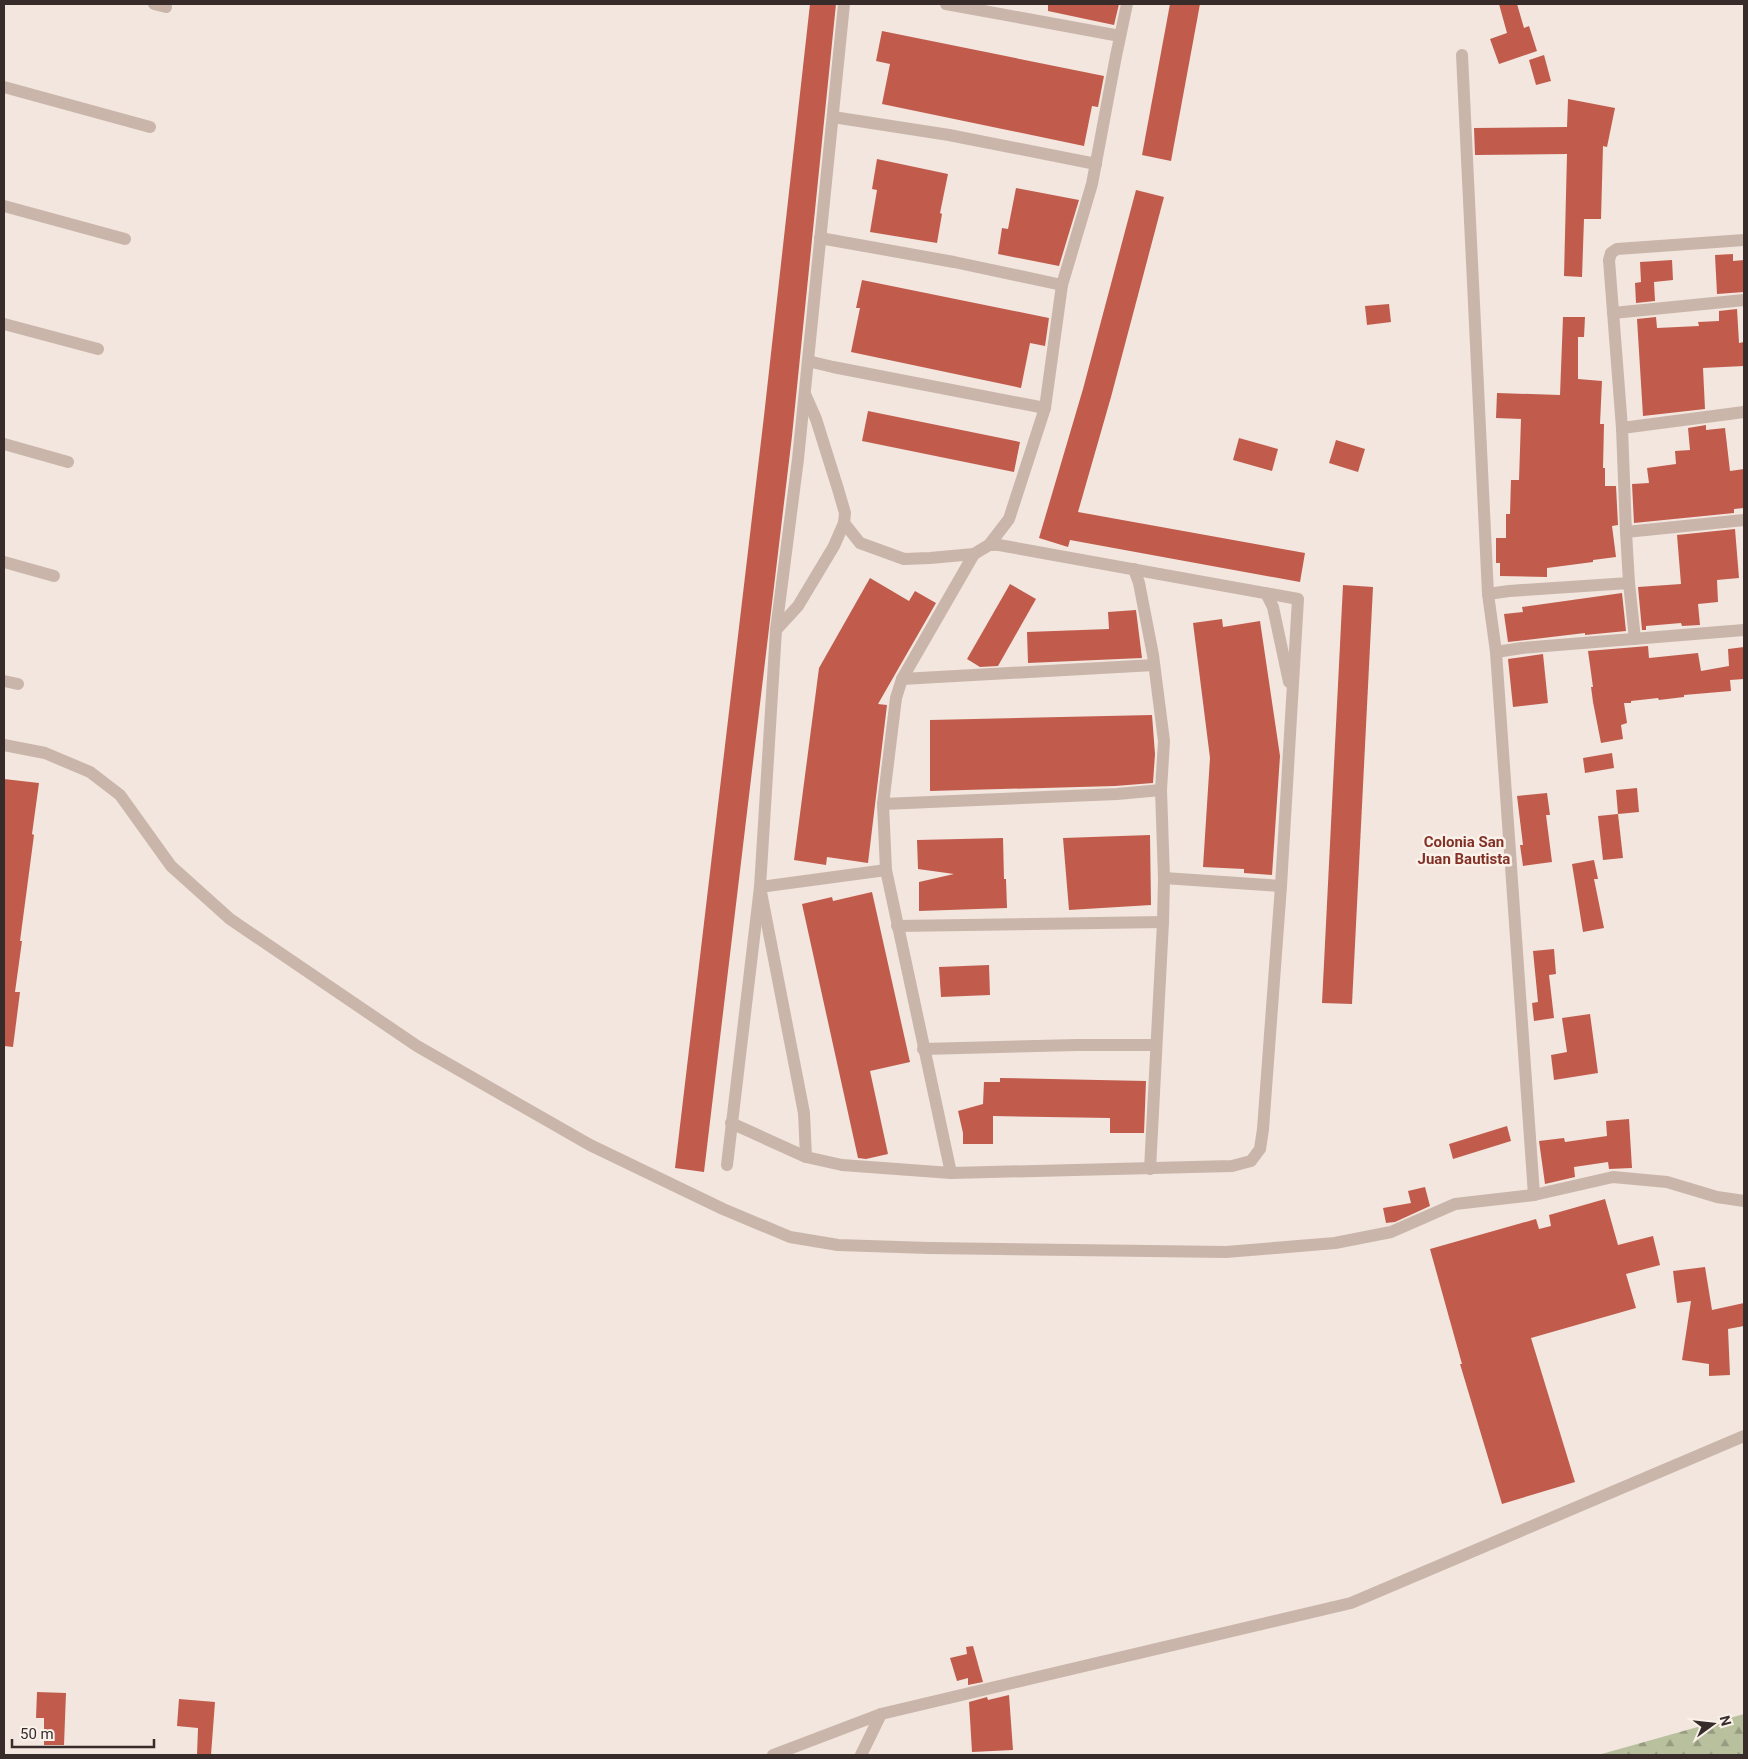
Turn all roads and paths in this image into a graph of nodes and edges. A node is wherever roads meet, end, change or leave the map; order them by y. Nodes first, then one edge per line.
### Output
1 (844, 4) edge
2 (946, 4) edge
3 (1127, 4) edge
4 (1120, 36) junction
5 (1462, 55) dead end
6 (4, 87) edge
7 (833, 117) junction
8 (150, 127) dead end
9 (1096, 164) junction
10 (4, 206) edge
11 (820, 238) junction
12 (125, 239) dead end
13 (1744, 240) edge
14 (1062, 286) junction
15 (1744, 300) edge
16 (1613, 313) junction
17 (4, 324) edge
18 (98, 350) dead end
19 (808, 360) junction
20 (804, 391) junction
21 (1045, 408) junction
22 (1744, 412) edge
23 (1622, 428) junction
24 (4, 444) edge
25 (68, 462) dead end
26 (1744, 520) edge
27 (844, 523) junction
28 (1626, 532) junction
29 (989, 545) junction
30 (974, 554) junction
31 (4, 562) edge
32 (1134, 569) junction
33 (54, 576) dead end
34 (1629, 582) junction
35 (1266, 593) junction
36 (1488, 594) junction
37 (776, 630) junction
38 (1744, 630) edge
39 (1635, 639) junction
40 (1496, 652) junction
41 (1154, 665) junction
42 (902, 679) junction
43 (4, 681) edge
44 (18, 684) dead end
45 (1292, 695) junction
46 (4, 745) edge
47 (1161, 790) junction
48 (883, 804) junction
49 (886, 870) junction
50 (1164, 878) junction
51 (1281, 886) junction
52 (760, 887) junction
53 (1163, 922) junction
54 (897, 926) junction
55 (1156, 1045) junction
56 (923, 1049) junction
57 (731, 1123) junction
58 (806, 1157) junction
59 (727, 1164) dead end
60 (1150, 1169) junction
61 (951, 1173) junction
62 (1534, 1195) junction
63 (1744, 1201) edge
64 (1744, 1436) edge
65 (881, 1714) junction
66 (773, 1755) edge
67 (861, 1755) edge

1 - 7 street
2 - 4 street
3 - 4 street
4 - 9 street
5 - 36 street
6 - 8 street
7 - 9 street
7 - 11 street
9 - 14 street
10 - 12 street
11 - 14 street
11 - 19 street
13 - 16 street
14 - 21 street
15 - 16 street
16 - 23 street
17 - 18 street
19 - 20 street
19 - 21 street
20 - 27 street
20 - 37 street
21 - 29 street
22 - 23 street
23 - 28 street
24 - 25 street
26 - 28 street
27 - 30 street
27 - 37 street
28 - 34 street
29 - 30 street
29 - 32 street
30 - 42 street
31 - 33 street
32 - 35 street
32 - 41 street
34 - 36 street
34 - 39 street
35 - 45 street
35 - 45 street
36 - 40 street
37 - 52 street
38 - 39 street
39 - 40 street
40 - 62 street
41 - 42 street
41 - 47 street
42 - 48 street
43 - 44 street
45 - 51 street
46 - 62 street
47 - 48 street
47 - 50 street
48 - 49 street
49 - 52 street
49 - 54 street
50 - 51 street
50 - 53 street
51 - 60 street
52 - 57 street
52 - 58 street
53 - 54 street
53 - 55 street
54 - 56 street
55 - 56 street
55 - 60 street
56 - 61 street
57 - 58 street
57 - 59 street
58 - 61 street
60 - 61 street
62 - 63 street
64 - 65 street
65 - 66 street
65 - 67 street

